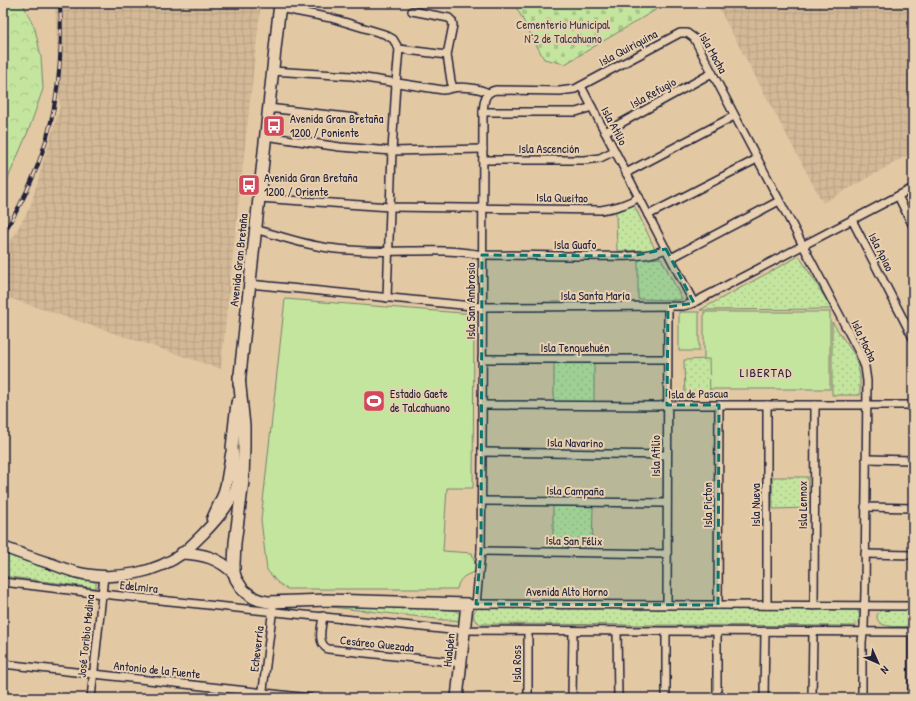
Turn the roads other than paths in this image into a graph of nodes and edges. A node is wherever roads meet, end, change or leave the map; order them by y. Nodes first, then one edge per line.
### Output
1 (279, 5) edge
2 (412, 11) dead end
3 (687, 33) joint
4 (399, 49) junction
5 (447, 56) junction
6 (272, 71) junction
7 (712, 74) junction
8 (396, 83) junction
9 (581, 86) junction
10 (453, 88) junction
11 (488, 93) junction
12 (592, 107) junction
13 (268, 108) junction
14 (483, 112) junction
15 (734, 116) junction
16 (356, 118) dead end
17 (605, 132) junction
18 (265, 136) junction
19 (483, 149) junction
20 (392, 151) junction
21 (614, 151) junction
22 (757, 159) junction
23 (482, 160) junction
24 (626, 173) junction
25 (913, 188) edge
26 (898, 196) junction
27 (639, 197) junction
28 (259, 198) junction
29 (779, 201) junction
30 (390, 207) junction
31 (482, 208) junction
32 (648, 215) junction
33 (852, 220) junction
34 (913, 226) edge
35 (255, 229) junction
36 (803, 246) junction
37 (666, 249) junction
38 (388, 252) junction
39 (482, 255) junction
40 (671, 258) junction
41 (249, 284) junction
42 (387, 298) junction
43 (694, 303) junction
44 (482, 307) junction
45 (668, 307) junction
46 (913, 338) edge
47 (482, 358) junction
48 (668, 359) junction
49 (239, 377) junction
50 (482, 405) junction
51 (667, 405) junction
52 (719, 405) junction
53 (767, 405) junction
54 (815, 405) junction
55 (866, 405) junction
56 (913, 405) edge
57 (232, 448) junction
58 (482, 452) junction
59 (667, 455) junction
60 (866, 459) junction
61 (244, 460) junction
62 (913, 460) edge
63 (238, 484) junction
64 (240, 501) junction
65 (482, 501) junction
66 (667, 503) junction
67 (865, 507) junction
68 (913, 508) edge
69 (204, 533) junction
70 (3, 547) edge
71 (481, 551) junction
72 (182, 553) junction
73 (667, 554) junction
74 (865, 554) junction
75 (913, 555) edge
76 (234, 573) junction
77 (104, 576) junction
78 (3, 582) edge
79 (102, 594) junction
80 (471, 604) junction
81 (667, 605) junction
82 (718, 605) junction
83 (767, 605) junction
84 (814, 606) junction
85 (864, 606) junction
86 (913, 606) edge
87 (273, 607) junction
88 (323, 616) junction
89 (464, 630) junction
90 (528, 631) junction
91 (572, 631) junction
92 (618, 631) junction
93 (666, 632) junction
94 (717, 632) junction
95 (765, 632) junction
96 (813, 632) junction
97 (863, 632) junction
98 (913, 632) edge
99 (461, 663) junction
100 (3, 664) edge
101 (93, 674) junction
102 (263, 695) edge
103 (90, 698) edge
104 (310, 698) edge
105 (457, 698) edge
106 (528, 698) edge
107 (572, 698) edge
108 (618, 698) edge
109 (666, 698) edge
110 (717, 698) edge
111 (764, 698) edge
112 (812, 698) edge
113 (862, 698) edge
114 (912, 698) edge

1 - 4 street
1 - 6 main road, Avenida Gran Bretaña
2 - 5 street
3 - 7 street, Isla Mocha
3 - 9 street, Isla Quiriquina
4 - 5 street
4 - 8 street
5 - 10 street
6 - 8 street
6 - 13 main road, Avenida Gran Bretaña
7 - 15 street, Isla Mocha
7 - 17 street, Isla Refugio
8 - 10 street
8 - 20 street
9 - 11 street
9 - 12 street, Isla Atilio
10 - 11 street
11 - 14 street, Isla San Ambrosio
12 - 14 street
12 - 17 street, Isla Atilio
13 - 16 street
13 - 18 main road, Avenida Gran Bretaña
14 - 19 street, Isla San Ambrosio
15 - 22 street, Isla Mocha
15 - 24 street
17 - 21 street, Isla Atilio
18 - 20 street
18 - 28 main road, Avenida Gran Bretaña
19 - 20 street
19 - 23 street, Isla San Ambrosio
20 - 30 street
21 - 23 street, Isla Ascención
21 - 24 street, Isla Atilio
22 - 29 street, Isla Mocha
22 - 32 street
23 - 31 street, Isla San Ambrosio
24 - 27 street, Isla Atilio
25 - 26 street, Isla Santa María
26 - 33 street, Isla Santa María
26 - 34 street
27 - 31 street, Isla Queitao
27 - 32 street, Isla Atilio
28 - 30 street, Isla Queitao
28 - 35 main road, Avenida Gran Bretaña
29 - 36 street, Isla Mocha
29 - 40 street
30 - 31 street, Isla Queitao
30 - 38 street
31 - 39 street, Isla San Ambrosio
32 - 37 street, Isla Atilio
33 - 36 street, Isla Santa María
33 - 46 street, Isla Apiao
35 - 38 street, Isla Guafo
35 - 41 main road, Avenida Gran Bretaña
36 - 43 street, Isla Santa María
36 - 55 street, Isla Mocha
37 - 39 street, Isla Guafo
37 - 40 street, Isla Atilio
38 - 39 street, Isla Guafo
38 - 42 street
39 - 44 street, Isla San Ambrosio
40 - 43 street, Isla Atilio
41 - 42 street, Isla Santa María
41 - 49 main road, Avenida Gran Bretaña
42 - 44 street, Isla Santa María
43 - 45 street, Isla Santa María
44 - 45 street, Isla Santa María
44 - 47 street, Isla San Ambrosio
45 - 48 street, Isla Atilio
47 - 48 street, Isla Tenquehuén
47 - 50 street, Isla San Ambrosio
48 - 51 street, Isla Atilio
49 - 57 main road, Avenida Gran Bretaña
49 - 61 main road, Avenida Gran Bretaña
50 - 51 street, Isla de Pascua
50 - 58 street, Isla San Ambrosio
51 - 52 street, Isla de Pascua
51 - 59 street, Isla Atilio
52 - 53 street, Isla de Pascua
52 - 82 street, Isla Picton
53 - 54 street, Isla de Pascua
53 - 83 street, Isla Nueva
54 - 55 street, Isla de Pascua
54 - 84 street, Isla Lennox
55 - 56 street, Isla de Pascua
55 - 60 street, Isla Mocha
57 - 63 main road
57 - 69 main road, Avenida Gran Bretaña
58 - 59 street, Isla Navarino
58 - 65 street, Isla San Ambrosio
59 - 66 street, Isla Atilio
60 - 62 street
60 - 67 street, Isla Mocha
61 - 63 main road, Avenida Gran Bretaña
61 - 64 main road, Avenida Gran Bretaña
63 - 64 main road, Avenida Gran Bretaña
63 - 69 main road, Avenida Gran Bretaña
64 - 76 main road, Avenida Gran Bretaña
65 - 66 street, Isla Campaña
65 - 71 street, Isla San Ambrosio
66 - 73 street, Isla Atilio
67 - 68 street
67 - 74 street, Isla Mocha
69 - 72 main road, Avenida Gran Bretaña
70 - 77 main road
71 - 73 street, Isla San Félix
71 - 80 street, Isla San Ambrosio
72 - 76 main road
72 - 77 main road
73 - 81 street, Isla Atilio
74 - 75 street
74 - 85 street, Isla Mocha
76 - 87 main road, Avenida Alto Horno
77 - 79 street, José Toribio Medina
78 - 79 street, Edelmira
79 - 87 street, Edelmira
79 - 101 street, José Toribio Medina
80 - 81 street, Avenida Alto Horno
80 - 87 main road, Avenida Alto Horno
80 - 89 main road, Hualpén
81 - 82 street, Avenida Alto Horno
82 - 83 street, Avenida Alto Horno
83 - 84 street, Avenida Alto Horno
84 - 85 street, Avenida Alto Horno
85 - 86 street, Avenida Alto Horno
85 - 97 street, Isla Mocha
87 - 88 street, Avenida Alto Horno
87 - 102 street, Echeverría
88 - 89 street, Avenida Alto Horno
88 - 99 street, Cesáreo Quezada
89 - 90 street, Avenida Alto Horno
89 - 99 main road, Hualpén
90 - 91 street, Avenida Alto Horno
90 - 106 street, Isla Ross
91 - 92 street, Avenida Alto Horno
91 - 107 street
92 - 93 street, Avenida Alto Horno
92 - 108 street
93 - 94 street, Avenida Alto Horno
93 - 109 street
94 - 95 street, Avenida Alto Horno
94 - 110 street
95 - 96 street, Avenida Alto Horno
95 - 111 street
96 - 97 street, Avenida Alto Horno
96 - 112 street
97 - 98 street, Avenida Alto Horno
97 - 113 street, Isla Mocha
98 - 114 street
99 - 105 main road, Hualpén
100 - 101 street, Antonio de la Fuente
101 - 102 street, Antonio de la Fuente
101 - 103 street, José Toribio Medina
102 - 104 street, Antonio de la Fuente

